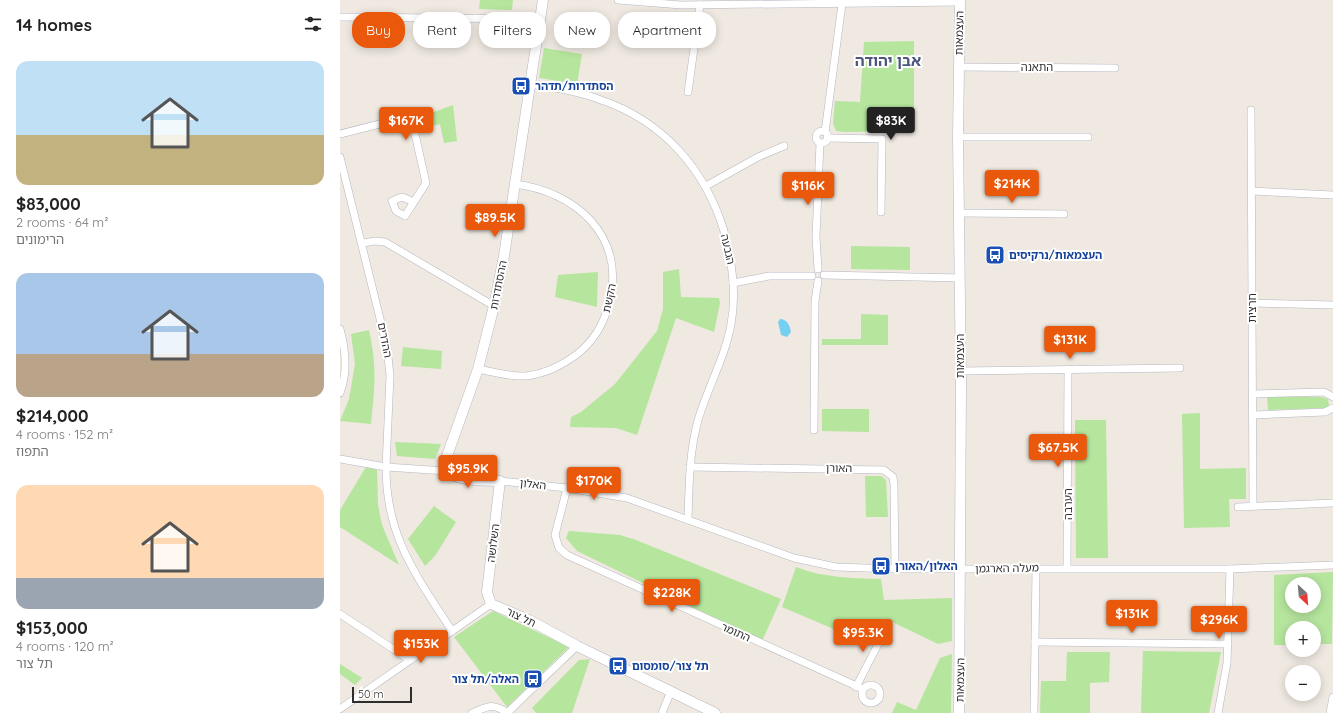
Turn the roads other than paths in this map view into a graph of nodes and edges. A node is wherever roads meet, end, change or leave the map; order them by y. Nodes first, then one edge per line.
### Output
1 (543, 0) edge
2 (618, 0) edge
3 (960, 1) edge
4 (842, 4) junction
5 (700, 5) junction
6 (541, 12) edge
7 (340, 17) edge
8 (479, 20) edge
9 (536, 48) edge
10 (959, 67) junction
11 (1115, 68) dead end
12 (530, 84) junction
13 (688, 92) dead end
14 (1251, 110) dead end
15 (340, 134) edge
16 (826, 135) junction
17 (1088, 136) dead end
18 (958, 137) junction
19 (784, 146) dead end
20 (340, 157) edge
21 (514, 184) junction
22 (706, 186) junction
23 (1252, 191) junction
24 (1333, 195) edge
25 (414, 202) dead end
26 (881, 212) dead end
27 (959, 213) junction
28 (1064, 214) dead end
29 (363, 243) junction
30 (818, 269) junction
31 (824, 275) junction
32 (960, 278) junction
33 (815, 279) junction
34 (733, 283) junction
35 (1252, 303) junction
36 (1333, 305) edge
37 (494, 306) junction
38 (340, 329) edge
39 (341, 340) edge
40 (1180, 368) dead end
41 (478, 369) junction
42 (1068, 369) junction
43 (961, 371) junction
44 (340, 393) edge
45 (1253, 394) junction
46 (1333, 398) edge
47 (1333, 408) edge
48 (1253, 415) junction
49 (814, 430) dead end
50 (340, 459) edge
51 (386, 467) junction
52 (690, 467) junction
53 (446, 471) junction
54 (500, 481) junction
55 (567, 488) junction
56 (1333, 503) edge
57 (1253, 506) junction
58 (1238, 507) dead end
59 (688, 520) junction
60 (1333, 565) edge
61 (1036, 568) junction
62 (1067, 568) junction
63 (895, 569) junction
64 (961, 569) junction
65 (1230, 569) junction
66 (491, 604) junction
67 (340, 614) edge
68 (887, 627) dead end
69 (452, 631) junction
70 (1035, 642) junction
71 (1228, 644) junction
72 (577, 646) junction
73 (410, 660) junction
74 (671, 692) junction
75 (1333, 697) edge
76 (340, 709) edge
77 (472, 713) edge
78 (508, 713) edge
79 (662, 713) edge
80 (715, 713) edge
81 (959, 713) edge
82 (1034, 713) edge
83 (1218, 713) edge
84 (1330, 713) edge

1 - 6 street, ההסתדרות
2 - 5 street
3 - 4 street
3 - 10 street, העצמאות
4 - 5 street
4 - 16 street
5 - 13 street
7 - 8 street
9 - 12 street, ההסתדרות
10 - 11 street, התאנה
10 - 18 street, העצמאות
12 - 21 street, ההסתדרות
12 - 22 street, הגבעה
14 - 23 street, חרצית
15 - 25 street
16 - 26 street
16 - 30 street
17 - 18 street
18 - 27 street, העצמאות
19 - 22 street
20 - 29 street, ההדרים
21 - 37 street, ההסתדרות
21 - 41 street, הקשת
22 - 34 street, הגבעה
23 - 24 street
23 - 35 street, חרצית
27 - 28 street
27 - 32 street, העצמאות
29 - 37 street
29 - 51 street, ההדרים
30 - 31 street
30 - 33 street
31 - 32 street
31 - 33 street
32 - 43 street, העצמאות
33 - 34 street
33 - 49 street
34 - 52 street, הגבעה
35 - 36 street
35 - 45 street, חרצית
37 - 41 street, ההסתדרות
38 - 39 street
39 - 44 street
40 - 42 street
41 - 53 street, ההסתדרות
42 - 43 street
42 - 62 street, הערבה
43 - 64 street, העצמאות
45 - 46 street
45 - 48 street, חרצית
47 - 48 street
48 - 57 street, חרצית
50 - 51 street
51 - 53 street
51 - 69 street, ההדרים
52 - 59 street, הגבעה
52 - 63 street, האורן
53 - 54 street, האלון
54 - 55 street, האלון
54 - 66 street, השלושה
55 - 59 street, האלון
55 - 68 street, התומר
56 - 57 street
57 - 58 street
59 - 63 street, מעלה הארגמן
60 - 65 street, מעלה הארגמן
61 - 62 street, מעלה הארגמן
61 - 64 street, מעלה הארגמן
61 - 70 street
62 - 65 street, מעלה הארגמן
63 - 64 street, מעלה הארגמן
64 - 81 street, העצמאות
65 - 71 street
66 - 69 street
66 - 72 street, תל צור
67 - 73 street
69 - 73 street
70 - 71 street
70 - 82 street
71 - 83 street
72 - 74 street, תל צור
72 - 78 street
73 - 76 street
74 - 79 street
74 - 80 street, תל צור
75 - 84 street
77 - 78 street

